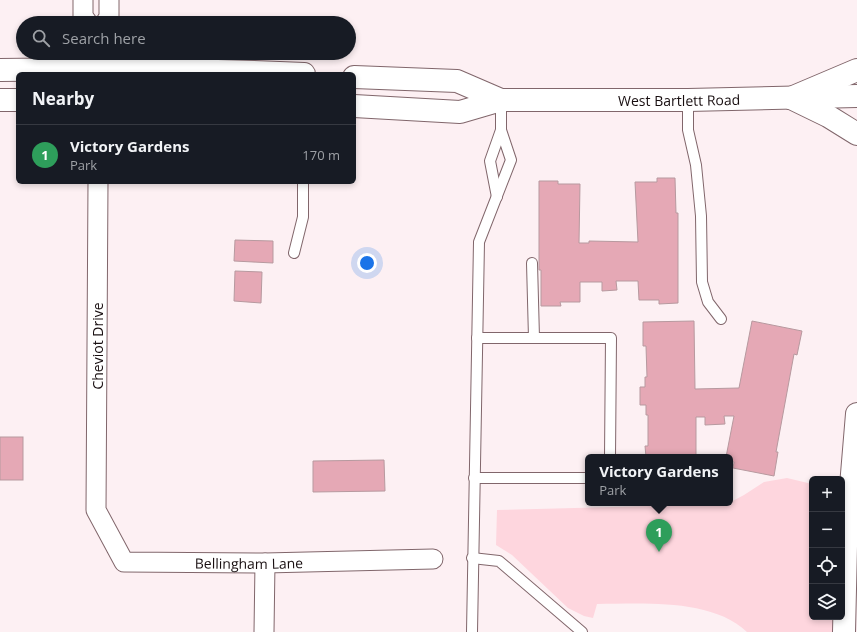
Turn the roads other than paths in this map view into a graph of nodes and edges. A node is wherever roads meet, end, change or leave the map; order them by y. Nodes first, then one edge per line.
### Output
1 (82, 0) edge
2 (110, 0) edge
3 (83, 16) edge
4 (109, 16) edge
5 (97, 65) edge
6 (0, 70) edge
7 (857, 70) edge
8 (258, 72) edge
9 (356, 76) edge
10 (857, 96) edge
11 (791, 98) junction
12 (0, 100) edge
13 (16, 100) edge
14 (501, 100) junction
15 (688, 100) junction
16 (356, 106) edge
17 (501, 130) junction
18 (857, 134) edge
19 (98, 184) edge
20 (303, 184) edge
21 (498, 197) junction
22 (294, 253) dead end
23 (532, 263) dead end
24 (721, 319) dead end
25 (477, 338) junction
26 (534, 338) junction
27 (857, 414) edge
28 (610, 454) edge
29 (474, 478) junction
30 (585, 478) edge
31 (96, 510) joint
32 (472, 558) junction
33 (433, 559) dead end
34 (265, 563) junction
35 (264, 632) edge
36 (472, 632) edge
37 (582, 632) edge
38 (844, 632) edge

1 - 3 street
2 - 4 street
5 - 6 street
5 - 8 street
7 - 11 street
9 - 14 street, West Bartlett Road
10 - 11 street, West Bartlett Road
11 - 15 street, West Bartlett Road
11 - 18 street
12 - 13 street
14 - 15 street, West Bartlett Road
14 - 16 street, West Bartlett Road
14 - 17 lane
15 - 24 lane
17 - 21 lane
17 - 21 lane
19 - 31 street, Cheviot Drive
20 - 22 lane
21 - 25 lane
23 - 26 lane
25 - 26 lane
25 - 29 lane
26 - 28 lane
27 - 38 street
29 - 30 lane
29 - 32 lane
31 - 34 street, Bellingham Lane
32 - 36 lane
32 - 37 lane
33 - 34 street, Bellingham Lane
34 - 35 street

